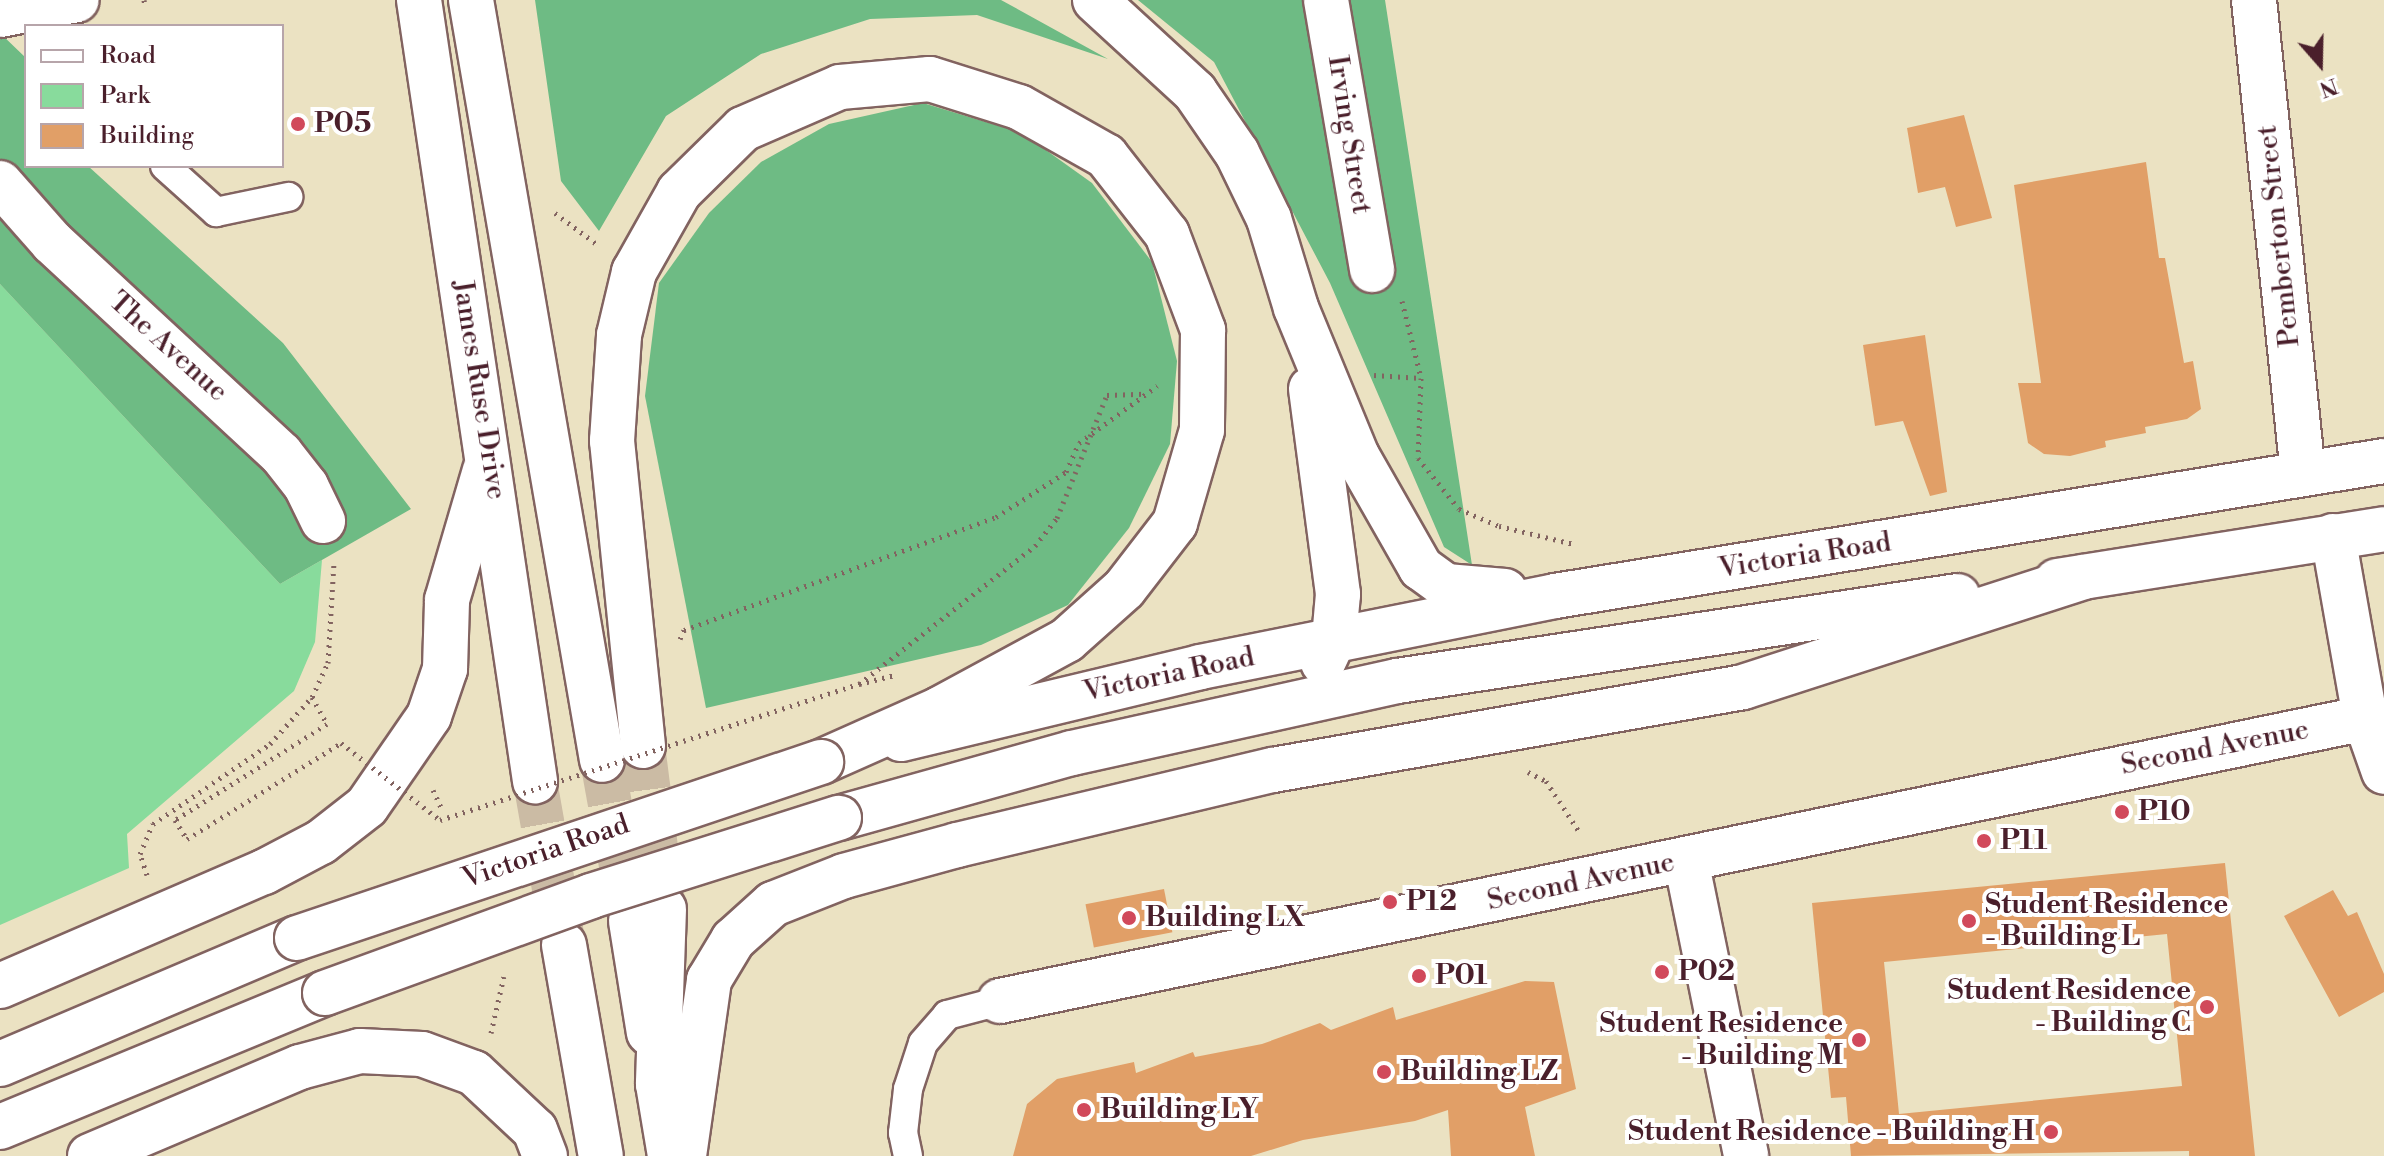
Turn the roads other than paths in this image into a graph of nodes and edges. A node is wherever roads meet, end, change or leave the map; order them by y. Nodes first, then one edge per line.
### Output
1 (419, 0) edge
2 (471, 0) edge
3 (1095, 0) edge
4 (1326, 0) edge
5 (2254, 0) edge
6 (65, 10) edge
7 (0, 15) edge
8 (167, 168) edge
9 (0, 183) edge
10 (288, 197) dead end
11 (1372, 270) road end
12 (1296, 308) junction
13 (489, 455) junction
14 (2384, 461) edge
15 (2303, 472) junction
16 (323, 521) road end
17 (2384, 529) edge
18 (2333, 536) junction
19 (2084, 577) junction
20 (1555, 596) junction
21 (1334, 639) junction
22 (1268, 707) junction
23 (2365, 718) junction
24 (643, 746) tunnel mouth
25 (602, 760) tunnel mouth
26 (821, 762) junction
27 (2384, 772) edge
28 (535, 781) tunnel mouth
29 (1686, 860) junction
30 (647, 915) tunnel mouth
31 (564, 945) tunnel mouth
32 (0, 986) edge
33 (1000, 1001) joint
34 (0, 1064) edge
35 (0, 1127) edge
36 (90, 1156) edge
37 (545, 1156) edge
38 (601, 1156) edge
39 (670, 1156) edge
40 (684, 1156) edge
41 (908, 1156) edge
42 (1746, 1156) edge

1 - 13 main road, James Ruse Drive
2 - 25 main road, James Ruse Drive
3 - 12 main road
4 - 11 main road, Irving Street
5 - 15 main road, Pemberton Street
6 - 7 main road
8 - 10 lane
9 - 16 main road, The Avenue
12 - 20 main road
12 - 21 main road
13 - 28 main road, James Ruse Drive
13 - 32 main road
14 - 15 main road, Victoria Road
15 - 20 main road, Victoria Road
17 - 18 main road, Victoria Road
18 - 19 main road, Victoria Road
18 - 23 main road
19 - 22 main road, Victoria Road
19 - 40 main road
20 - 21 main road, Victoria Road
21 - 22 main road
21 - 26 main road, Victoria Road
22 - 35 main road, Victoria Road, bridge
23 - 27 main road
23 - 29 main road, Second Avenue
24 - 26 main road
26 - 34 main road, Victoria Road, bridge
29 - 33 main road, Second Avenue
29 - 42 main road
30 - 39 main road
31 - 38 main road
33 - 41 lane, Second Avenue
36 - 37 main road

